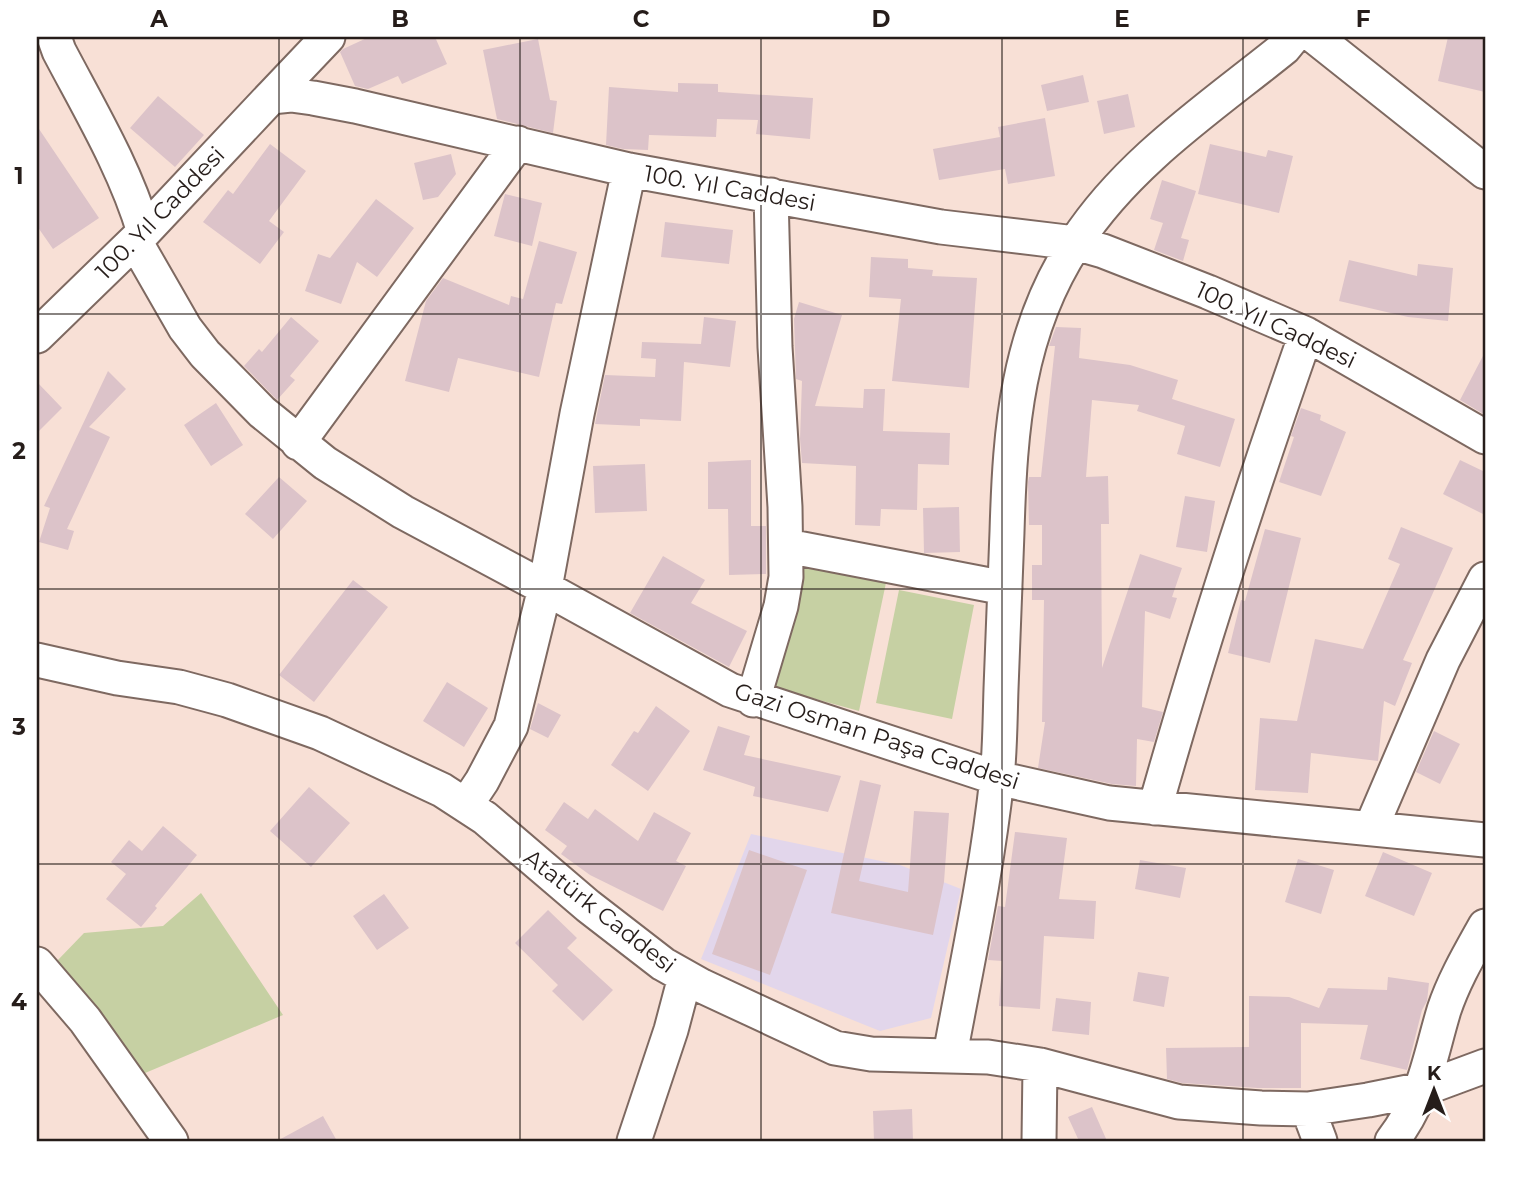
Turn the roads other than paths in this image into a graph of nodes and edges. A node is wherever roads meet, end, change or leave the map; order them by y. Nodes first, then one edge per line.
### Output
1 (328, 37) edge
2 (1293, 37) edge
3 (1315, 37) edge
4 (50, 51) edge
5 (271, 96) junction
6 (518, 143) junction
7 (629, 170) junction
8 (1485, 172) edge
9 (771, 195) junction
10 (139, 237) junction
11 (1075, 243) junction
12 (1307, 334) junction
13 (37, 336) edge
14 (1485, 437) edge
15 (299, 443) junction
16 (787, 546) junction
17 (1485, 579) edge
18 (545, 588) junction
19 (1005, 588) junction
20 (37, 660) edge
21 (753, 700) junction
22 (997, 778) junction
23 (466, 805) junction
24 (1155, 808) junction
25 (1371, 828) junction
26 (1485, 840) edge
27 (1485, 926) edge
28 (37, 964) edge
29 (685, 977) junction
30 (950, 1055) junction
31 (1040, 1065) junction
32 (1485, 1066) edge
33 (1423, 1089) junction
34 (1308, 1109) junction
35 (171, 1141) edge
36 (634, 1141) edge
37 (1039, 1141) edge
38 (1320, 1141) edge
39 (1392, 1141) edge

1 - 5 street
2 - 11 street
3 - 8 street
4 - 10 street, Gazi Osman Paşa Caddesi
5 - 6 street, 100. Yıl Caddesi
5 - 10 street, 100. Yıl Caddesi
6 - 7 street, 100. Yıl Caddesi
6 - 15 street
7 - 9 street, 100. Yıl Caddesi
7 - 18 street
9 - 11 street, 100. Yıl Caddesi
9 - 16 street
10 - 13 street, 100. Yıl Caddesi
10 - 15 street, Gazi Osman Paşa Caddesi
11 - 12 street, 100. Yıl Caddesi
11 - 19 street
12 - 14 street, 100. Yıl Caddesi
12 - 24 street
15 - 18 street, Gazi Osman Paşa Caddesi
16 - 19 street
16 - 21 street
17 - 25 street
18 - 21 street, Gazi Osman Paşa Caddesi
18 - 23 street
19 - 22 street
20 - 23 street, Atatürk Caddesi
21 - 22 street, Gazi Osman Paşa Caddesi
22 - 24 street, Gazi Osman Paşa Caddesi
22 - 30 street
23 - 29 street, Atatürk Caddesi
24 - 25 street, Gazi Osman Paşa Caddesi
25 - 26 street, Gazi Osman Paşa Caddesi
27 - 33 street
28 - 35 street
29 - 30 street, Atatürk Caddesi
29 - 36 street
30 - 31 street, Atatürk Caddesi
31 - 34 street, Atatürk Caddesi
31 - 37 street
32 - 33 street, Atatürk Caddesi
33 - 34 street, Atatürk Caddesi
33 - 39 street
34 - 38 street

